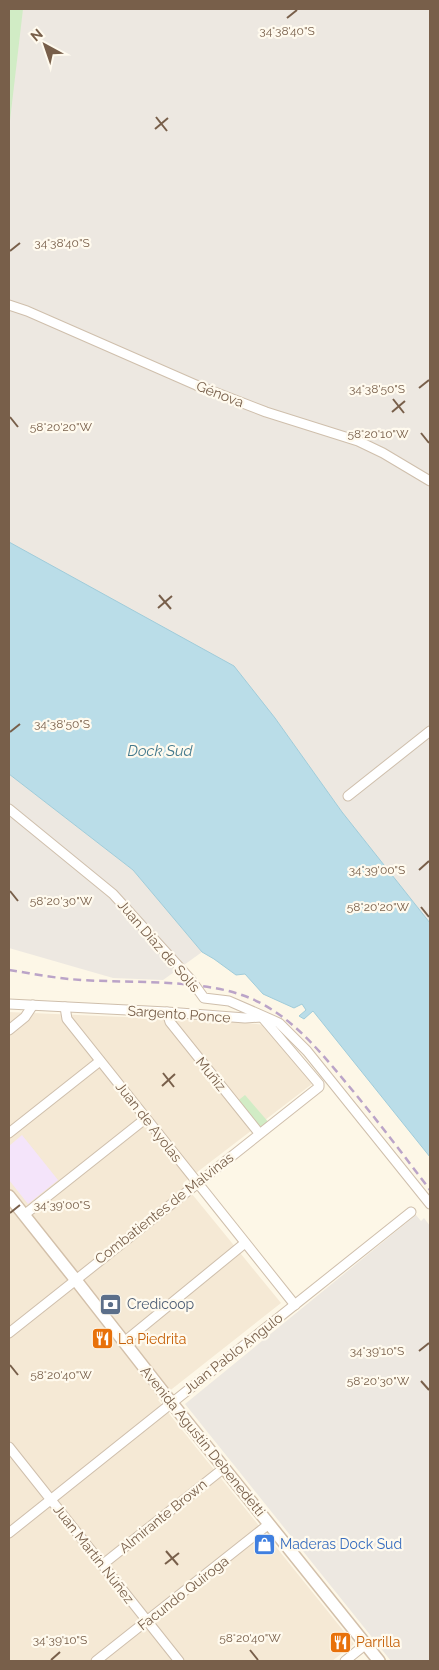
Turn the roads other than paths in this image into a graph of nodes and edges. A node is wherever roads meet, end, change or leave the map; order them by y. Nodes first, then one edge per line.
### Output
1 (9, 305) edge
2 (430, 481) edge
3 (430, 731) edge
4 (348, 796) dead end
5 (9, 810) edge
6 (9, 1004) edge
7 (33, 1006) junction
8 (65, 1007) junction
9 (167, 1012) junction
10 (262, 1017) junction
11 (9, 1030) edge
12 (100, 1061) junction
13 (145, 1119) junction
14 (259, 1133) junction
15 (9, 1134) edge
16 (197, 1182) junction
17 (9, 1196) edge
18 (430, 1204) edge
19 (411, 1212) dead end
20 (24, 1216) junction
21 (245, 1243) junction
22 (75, 1279) junction
23 (295, 1305) junction
24 (9, 1333) edge
25 (124, 1342) junction
26 (171, 1402) junction
27 (9, 1447) edge
28 (224, 1468) junction
29 (50, 1500) junction
30 (269, 1524) junction
31 (9, 1533) edge
32 (102, 1565) junction
33 (147, 1621) junction
34 (366, 1644) junction
35 (96, 1661) edge
36 (179, 1661) edge
37 (345, 1661) edge
38 (379, 1661) edge

1 - 2 street, Génova
3 - 4 street
5 - 10 street, Juan Díaz de Solís
6 - 7 street, Sargento Ponce
7 - 8 street, Sargento Ponce
7 - 11 street
8 - 9 street, Sargento Ponce
8 - 12 street, Juan de Ayolas
9 - 10 street, Sargento Ponce
9 - 14 street, Muñiz
10 - 14 street, Combatientes de Malvinas
10 - 18 street, Juan Díaz de Solís
12 - 13 street, Juan de Ayolas
12 - 15 street
13 - 16 street, Juan de Ayolas
13 - 20 street
14 - 16 street, Combatientes de Malvinas
16 - 21 street, Juan de Ayolas
16 - 22 street, Combatientes de Malvinas
17 - 20 main road, Avenida Agustín Debenedetti
19 - 23 street, Juan Pablo Angulo
20 - 22 main road, Avenida Agustín Debenedetti
21 - 23 street, Juan de Ayolas
21 - 25 street
22 - 24 street, Combatientes de Malvinas
22 - 25 main road, Avenida Agustín Debenedetti
23 - 26 street, Juan Pablo Angulo
25 - 26 main road, Avenida Agustín Debenedetti
26 - 28 main road, Avenida Agustín Debenedetti
26 - 29 street, Juan Pablo Angulo
27 - 29 street, Juan Martín Núñez
28 - 30 main road, Avenida Agustín Debenedetti
28 - 32 street, Almirante Brown
29 - 31 street, Juan Pablo Angulo
29 - 32 street, Juan Martín Núñez
30 - 33 street, Facundo Quiroga
30 - 34 main road, Avenida Agustín Debenedetti
32 - 33 street, Juan Martín Núñez
33 - 35 street, Facundo Quiroga
33 - 36 street, Juan Martín Núñez
34 - 37 street
34 - 38 main road, Avenida Agustín Debenedetti

